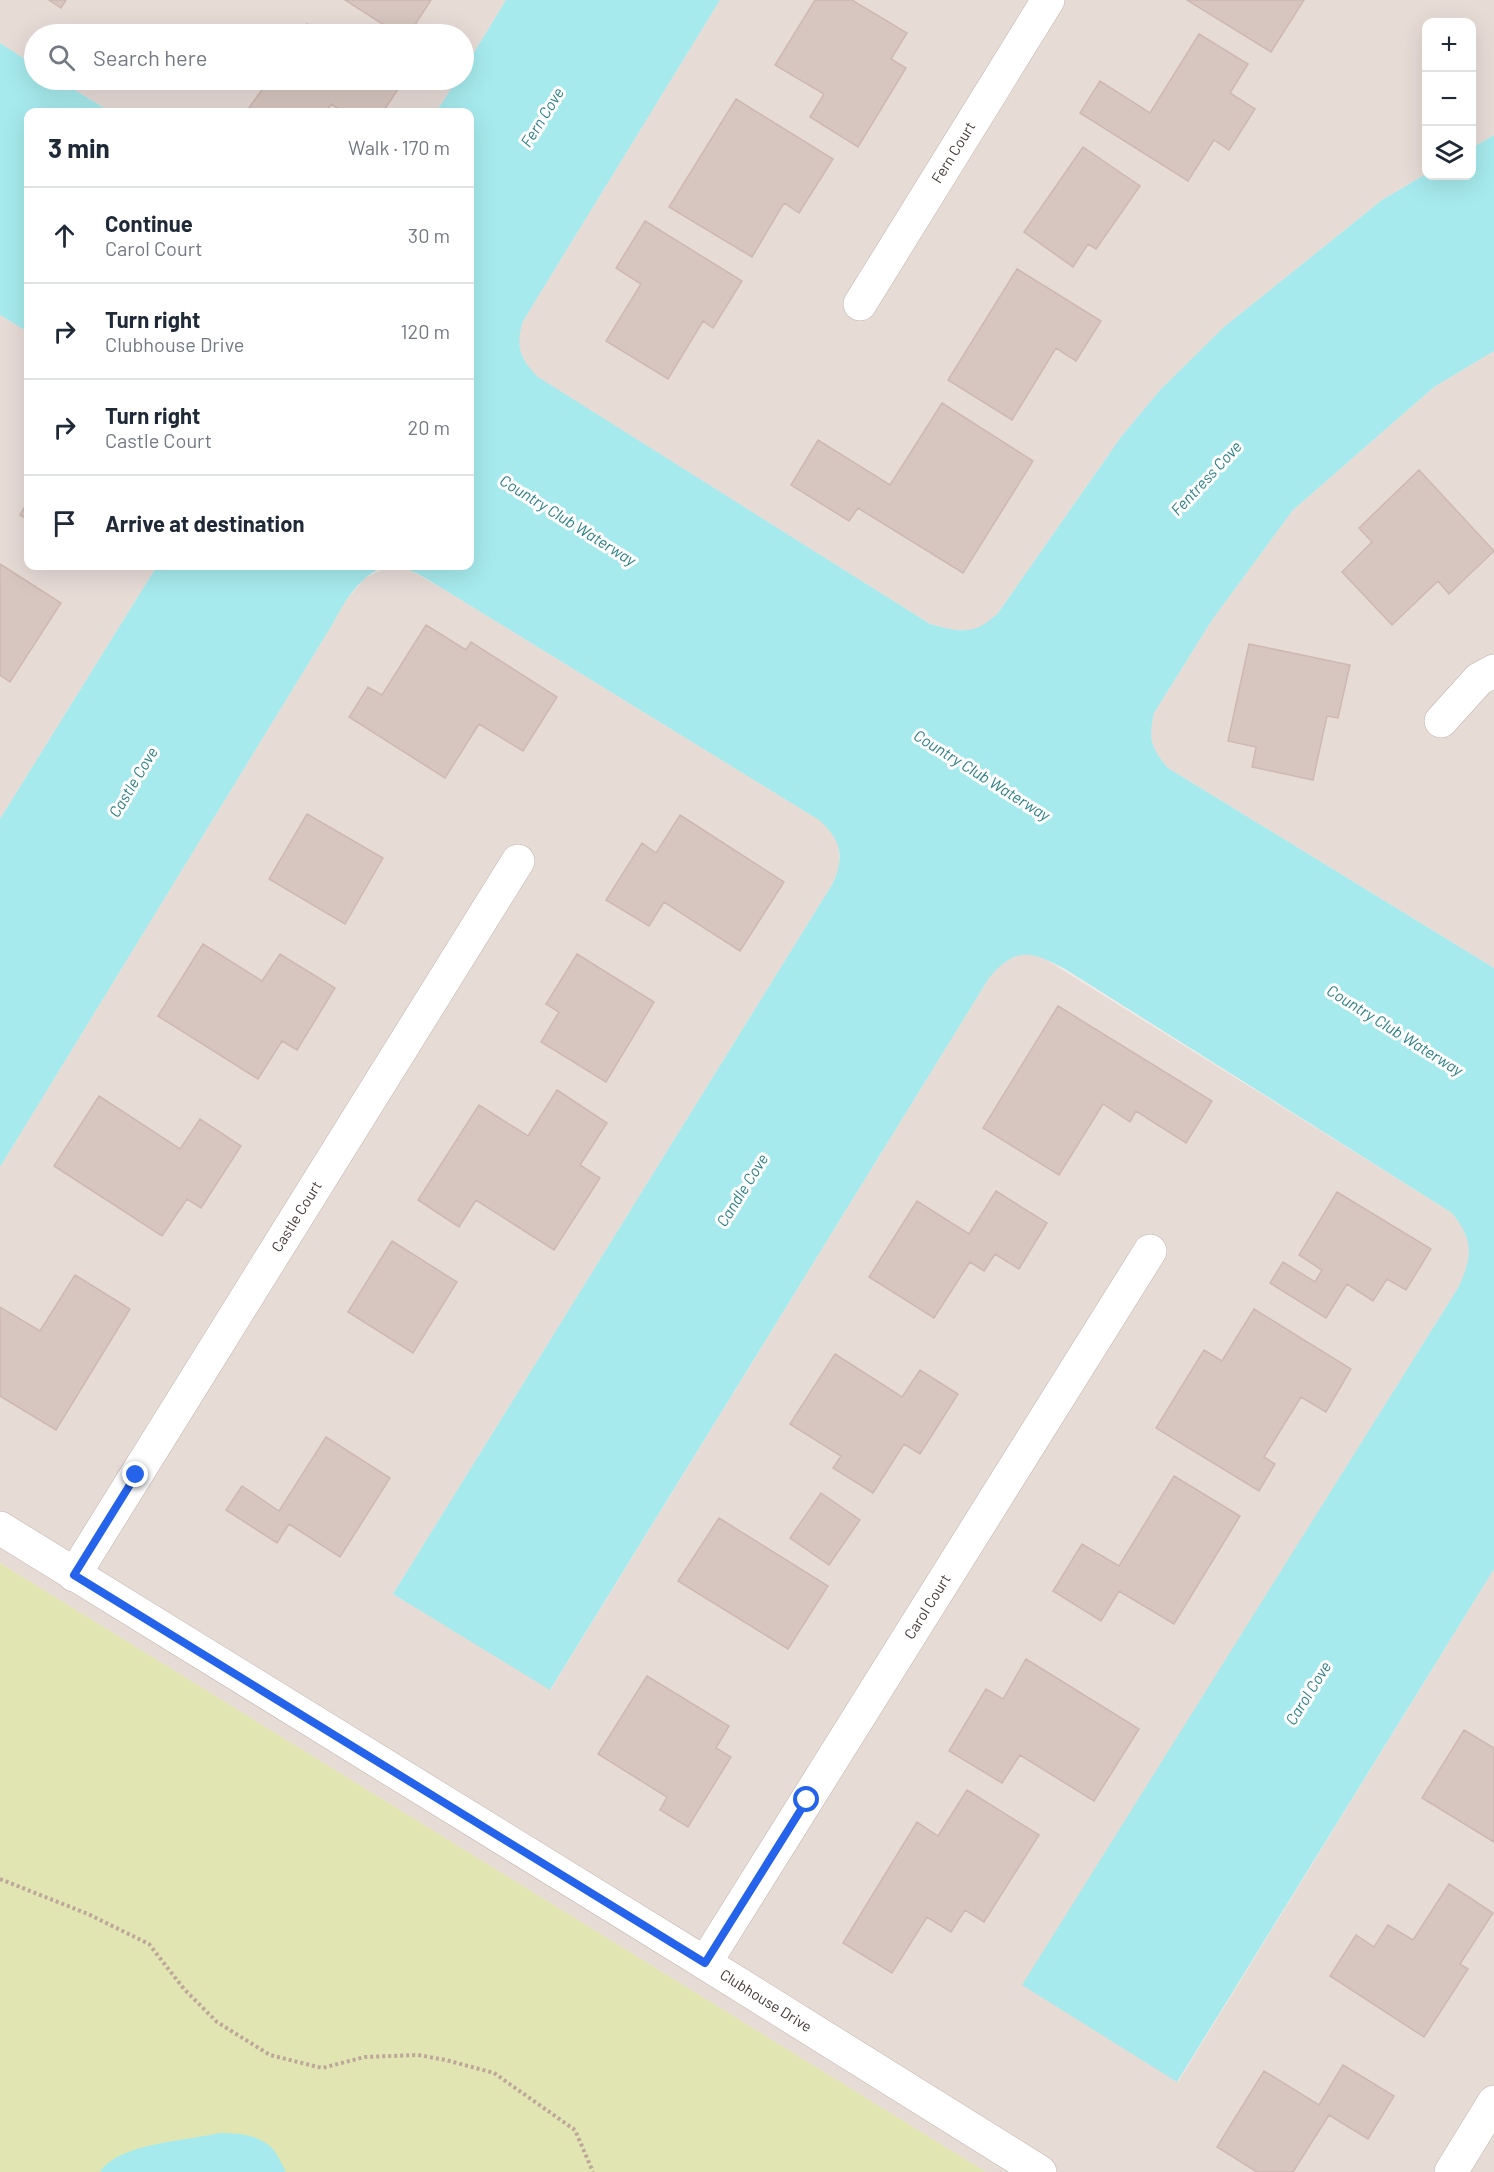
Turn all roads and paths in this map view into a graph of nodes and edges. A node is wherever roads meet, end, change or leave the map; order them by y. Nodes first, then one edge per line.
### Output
1 (1048, 0) edge
2 (860, 304) dead end
3 (1494, 671) edge
4 (1441, 721) dead end
5 (518, 861) dead end
6 (1150, 1251) dead end
7 (0, 1528) edge
8 (74, 1575) junction
9 (0, 1879) edge
10 (705, 1963) junction
11 (1494, 2102) edge
12 (593, 2172) edge
13 (1040, 2172) edge
14 (1451, 2172) edge

1 - 2 street, Fern Court
3 - 4 street
5 - 8 street, Castle Court
6 - 10 street, Carol Court
7 - 8 street, Clubhouse Drive
8 - 10 street, Clubhouse Drive
9 - 12 path
10 - 13 street, Clubhouse Drive
11 - 14 street

